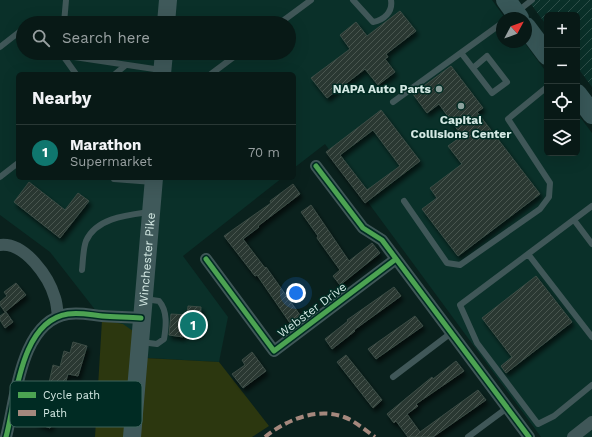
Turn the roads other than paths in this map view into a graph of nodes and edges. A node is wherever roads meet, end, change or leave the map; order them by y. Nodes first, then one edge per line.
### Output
1 (66, 0) edge
2 (168, 0) edge
3 (311, 0) edge
4 (353, 0) edge
5 (391, 0) edge
6 (532, 0) edge
7 (518, 12) edge
8 (65, 16) edge
9 (167, 16) edge
10 (289, 16) edge
11 (496, 29) edge
12 (16, 34) edge
13 (532, 38) edge
14 (0, 47) edge
15 (544, 52) edge
16 (462, 54) junction
17 (66, 60) edge
18 (96, 60) edge
19 (230, 60) edge
20 (126, 65) junction
21 (163, 66) edge
22 (473, 68) junction
23 (74, 72) edge
24 (117, 72) edge
25 (214, 72) edge
26 (544, 89) edge
27 (393, 102) dead end
28 (16, 165) edge
29 (316, 166) dead end
30 (0, 177) edge
31 (154, 180) edge
32 (404, 201) dead end
33 (592, 206) edge
34 (151, 212) junction
35 (574, 220) junction
36 (592, 244) edge
37 (0, 245) edge
38 (528, 254) junction
39 (206, 259) dead end
40 (396, 259) junction
41 (82, 270) dead end
42 (144, 299) junction
43 (58, 316) junction
44 (142, 318) junction
45 (592, 325) edge
46 (586, 329) junction
47 (451, 333) junction
48 (592, 337) edge
49 (140, 342) junction
50 (393, 377) dead end
51 (19, 381) edge
52 (137, 381) edge
53 (592, 385) edge
54 (507, 408) junction
55 (10, 420) edge
56 (592, 422) edge
57 (133, 427) edge
58 (6, 437) edge
59 (132, 437) edge
60 (468, 437) edge
61 (529, 437) edge
62 (573, 437) edge

1 - 8 lane
2 - 9 main road
3 - 10 lane
4 - 5 lane
6 - 7 lane
11 - 16 lane
12 - 14 lane
13 - 15 main road
16 - 22 lane
16 - 27 lane
17 - 23 lane
18 - 20 lane
19 - 25 lane
20 - 21 lane
20 - 24 lane
22 - 22 lane
26 - 32 lane
28 - 30 lane
29 - 40 street
31 - 34 main road, Winchester Pike
33 - 35 lane
34 - 41 lane
34 - 42 main road, Winchester Pike
35 - 36 lane
35 - 38 lane
37 - 43 street
38 - 46 lane
38 - 53 lane
39 - 40 street, Webster Drive
40 - 47 street
42 - 44 main road, Winchester Pike
42 - 49 lane
43 - 44 street
43 - 51 street
44 - 49 main road, Winchester Pike
45 - 46 lane
46 - 48 lane
47 - 50 lane
47 - 54 street
49 - 52 main road, Winchester Pike
54 - 60 lane
54 - 61 street
55 - 58 street
56 - 62 street
57 - 59 main road, Winchester Pike

